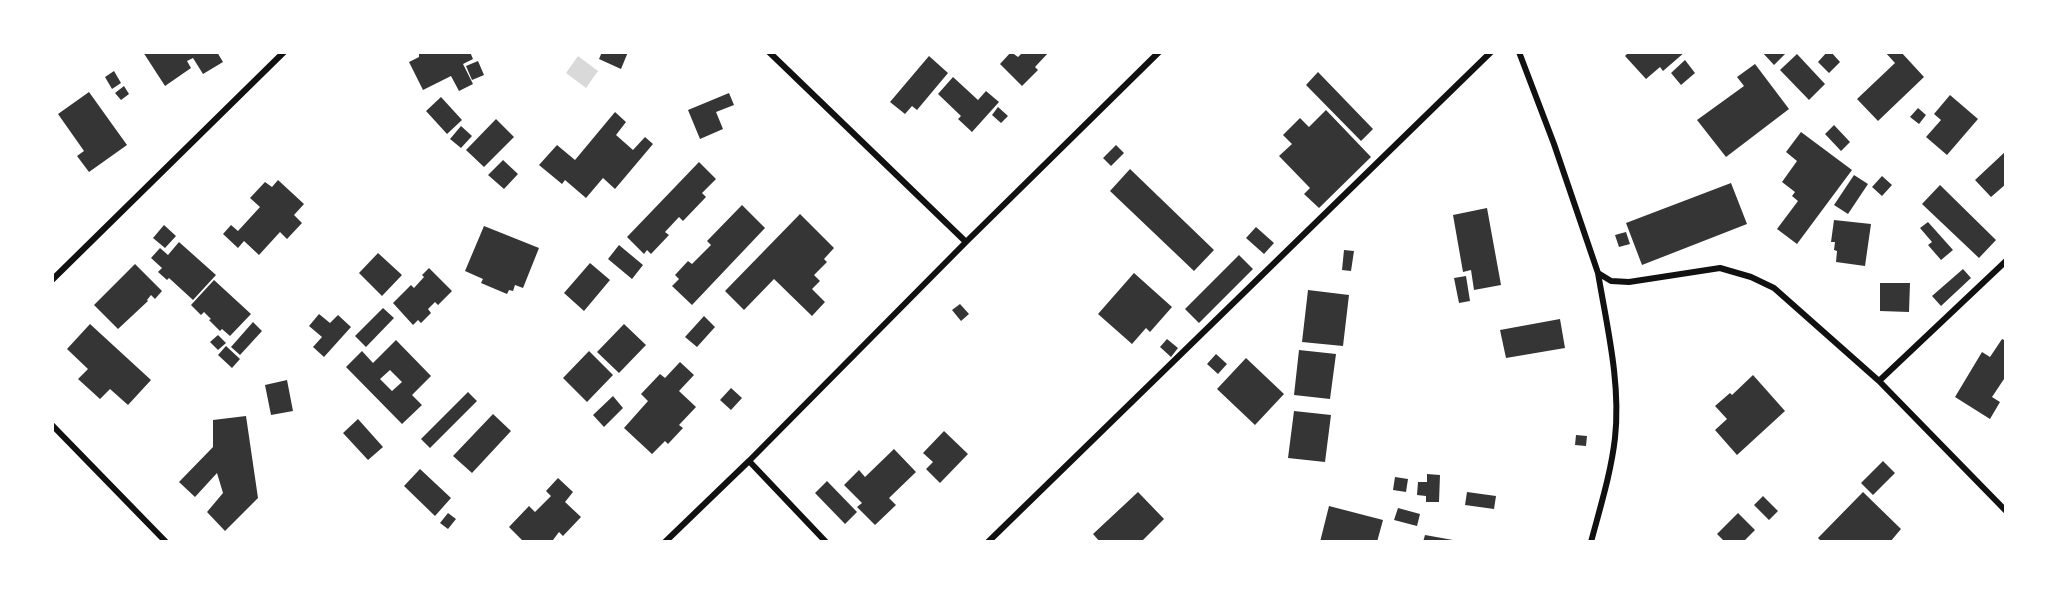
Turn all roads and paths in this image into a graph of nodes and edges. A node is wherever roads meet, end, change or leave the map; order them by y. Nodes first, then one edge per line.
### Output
1 (285, 52) edge
2 (769, 52) edge
3 (1159, 52) edge
4 (1491, 52) edge
5 (1519, 52) edge
6 (966, 242) junction
7 (2006, 261) edge
8 (1598, 273) junction
9 (52, 280) edge
10 (1879, 381) junction
11 (52, 426) edge
12 (749, 461) junction
13 (2006, 511) edge
14 (166, 542) edge
15 (665, 542) edge
16 (826, 542) edge
17 (988, 542) edge
18 (1591, 542) edge

1 - 9 street
2 - 6 street
3 - 6 street
4 - 17 street
5 - 8 street
6 - 12 street
7 - 10 street
8 - 10 street
8 - 18 street
10 - 13 street
11 - 14 street
12 - 15 street
12 - 16 street

